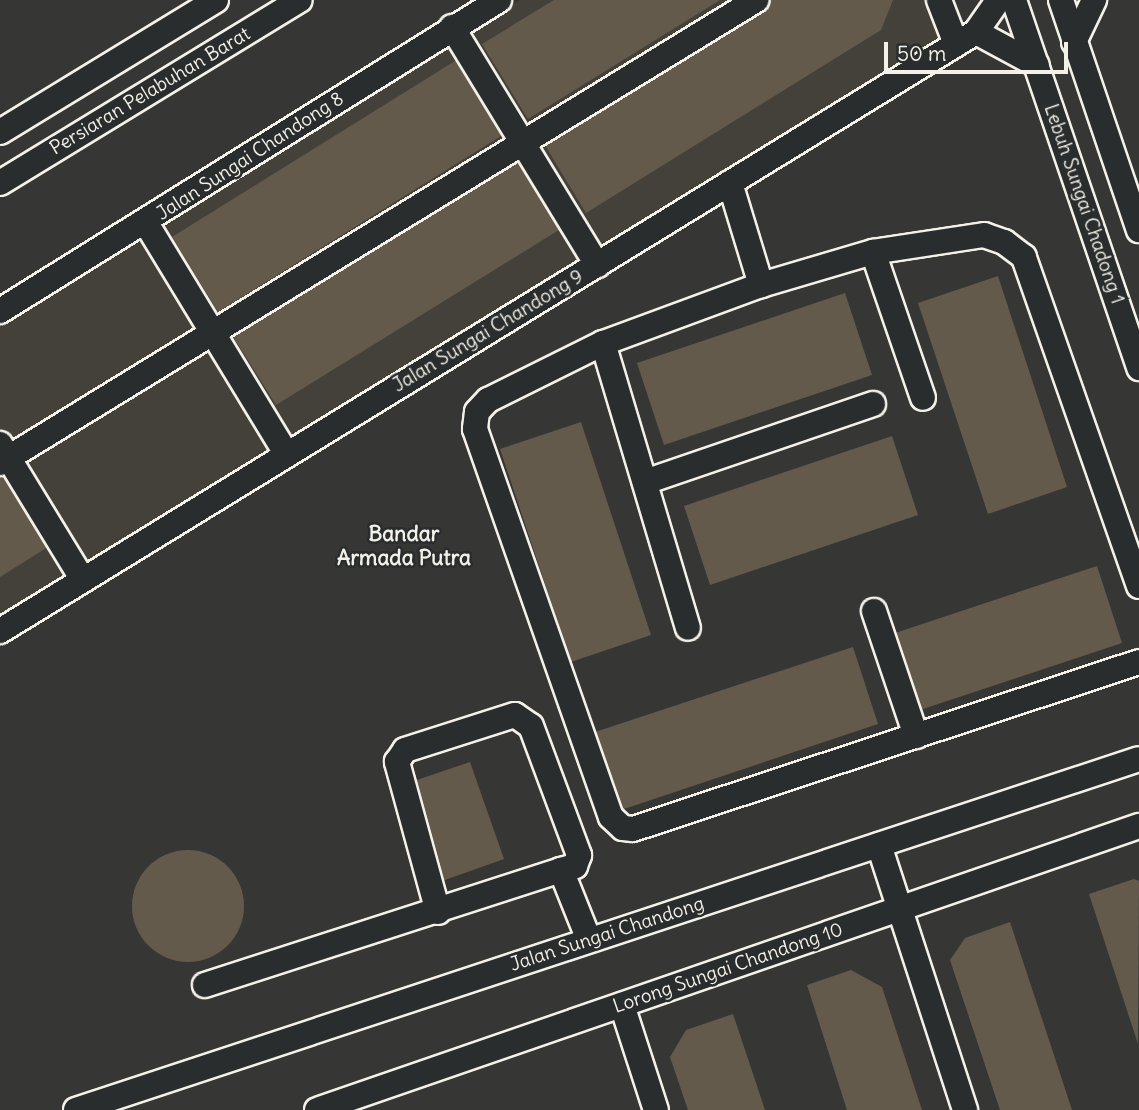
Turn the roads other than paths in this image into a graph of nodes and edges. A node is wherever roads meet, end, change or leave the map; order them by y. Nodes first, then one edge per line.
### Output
1 (216, 0) edge
2 (300, 0) edge
3 (499, 0) edge
4 (756, 0) edge
5 (939, 0) edge
6 (998, 0) edge
7 (1014, 0) edge
8 (1060, 0) edge
9 (1094, 0) edge
10 (187, 18) junction
11 (452, 27) junction
12 (966, 38) junction
13 (1074, 42) junction
14 (205, 56) junction
15 (1037, 65) junction
16 (0, 132) edge
17 (523, 143) junction
18 (0, 183) edge
19 (730, 183) junction
20 (146, 223) junction
21 (1139, 230) edge
22 (873, 252) junction
23 (597, 265) junction
24 (761, 285) junction
25 (0, 311) edge
26 (213, 333) junction
27 (603, 343) junction
28 (1139, 368) edge
29 (923, 398) dead end
30 (873, 404) dead end
31 (3, 455) edge
32 (287, 455) junction
33 (645, 482) junction
34 (83, 580) junction
35 (1139, 586) edge
36 (874, 611) dead end
37 (688, 628) dead end
38 (0, 631) edge
39 (1139, 662) edge
40 (916, 736) junction
41 (1139, 759) edge
42 (1139, 825) edge
43 (879, 845) junction
44 (561, 870) junction
45 (900, 908) junction
46 (438, 912) junction
47 (589, 940) junction
48 (205, 985) dead end
49 (622, 1005) junction
50 (76, 1110) edge
51 (317, 1110) edge
52 (656, 1110) edge
53 (965, 1110) edge

1 - 10 street
2 - 14 street, Persiaran Pelabuhan Barat
3 - 11 street, Jalan Sungai Chandong 8
4 - 17 street
5 - 12 street
6 - 12 street, Jalan Sungai Chandong 9
7 - 15 street, Lebuh Sungai Chadong 1
8 - 13 street
9 - 13 street
10 - 14 street
10 - 16 street
11 - 17 street
11 - 20 street, Jalan Sungai Chandong 8
12 - 15 street
12 - 19 street, Jalan Sungai Chandong 9
13 - 21 street
14 - 18 street, Persiaran Pelabuhan Barat
15 - 28 street, Lebuh Sungai Chadong 1
17 - 23 street
17 - 26 street
19 - 23 street, Jalan Sungai Chandong 9
19 - 24 street
20 - 25 street, Jalan Sungai Chandong 8
20 - 26 street
22 - 24 street
22 - 29 street
22 - 35 street
23 - 32 street, Jalan Sungai Chandong 9
24 - 27 street
26 - 31 street
26 - 32 street
27 - 33 street
27 - 40 street
30 - 33 street
31 - 34 street
32 - 34 street, Jalan Sungai Chandong 9
33 - 37 street
34 - 38 street, Jalan Sungai Chandong 9
36 - 40 street
39 - 40 street
41 - 43 street, Jalan Sungai Chandong
42 - 45 street, Lorong Sungai Chandong 10
43 - 45 street
43 - 47 street, Jalan Sungai Chandong
44 - 46 street
44 - 46 street
44 - 47 street
45 - 49 street, Lorong Sungai Chandong 10
45 - 53 street
46 - 48 street
47 - 50 street, Jalan Sungai Chandong
49 - 51 street, Lorong Sungai Chandong 10
49 - 52 street

